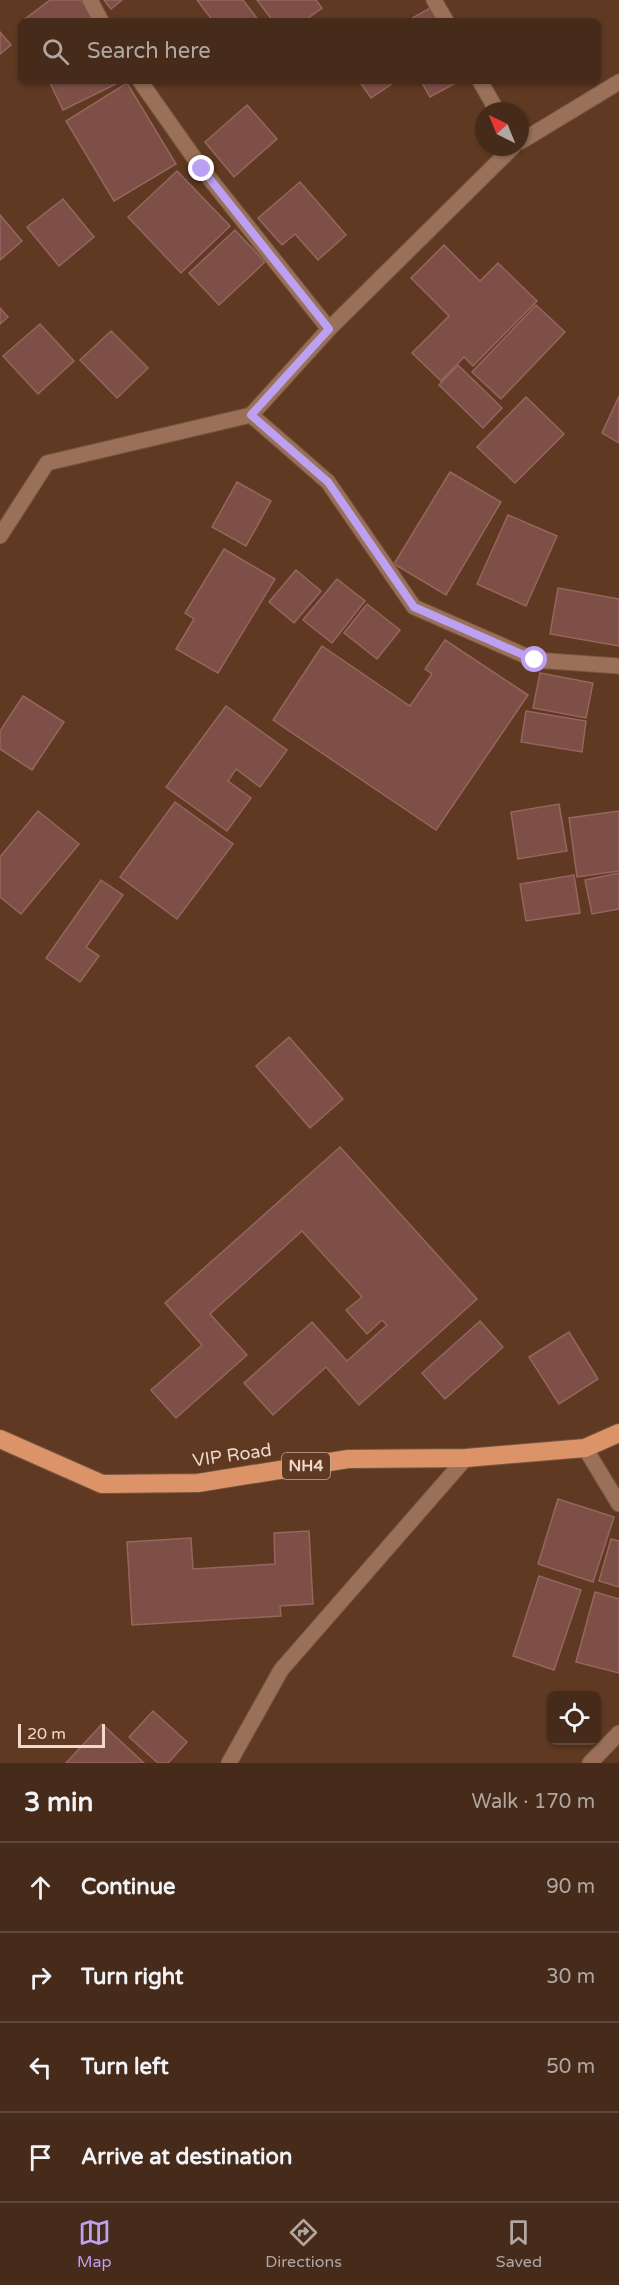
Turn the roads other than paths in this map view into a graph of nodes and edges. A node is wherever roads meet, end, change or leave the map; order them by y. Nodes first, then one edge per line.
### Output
1 (90, 0) edge
2 (434, 0) edge
3 (99, 18) edge
4 (444, 18) edge
5 (619, 82) edge
6 (142, 84) edge
7 (482, 84) edge
8 (492, 102) edge
9 (529, 137) edge
10 (504, 156) edge
11 (329, 329) junction
12 (251, 415) junction
13 (0, 536) edge
14 (619, 666) edge
15 (619, 1433) edge
16 (0, 1439) edge
17 (585, 1448) junction
18 (466, 1458) junction
19 (619, 1504) edge
20 (619, 1733) edge
21 (229, 1763) edge
22 (590, 1763) edge

1 - 3 street
2 - 4 street
5 - 9 street
6 - 11 street
7 - 8 street
10 - 11 street
11 - 12 street
12 - 13 street
12 - 14 street
15 - 17 highway, VIP Road / NH4
16 - 18 highway, VIP Road / NH4
17 - 18 highway, VIP Road / NH4
17 - 19 street
18 - 21 street
20 - 22 street

